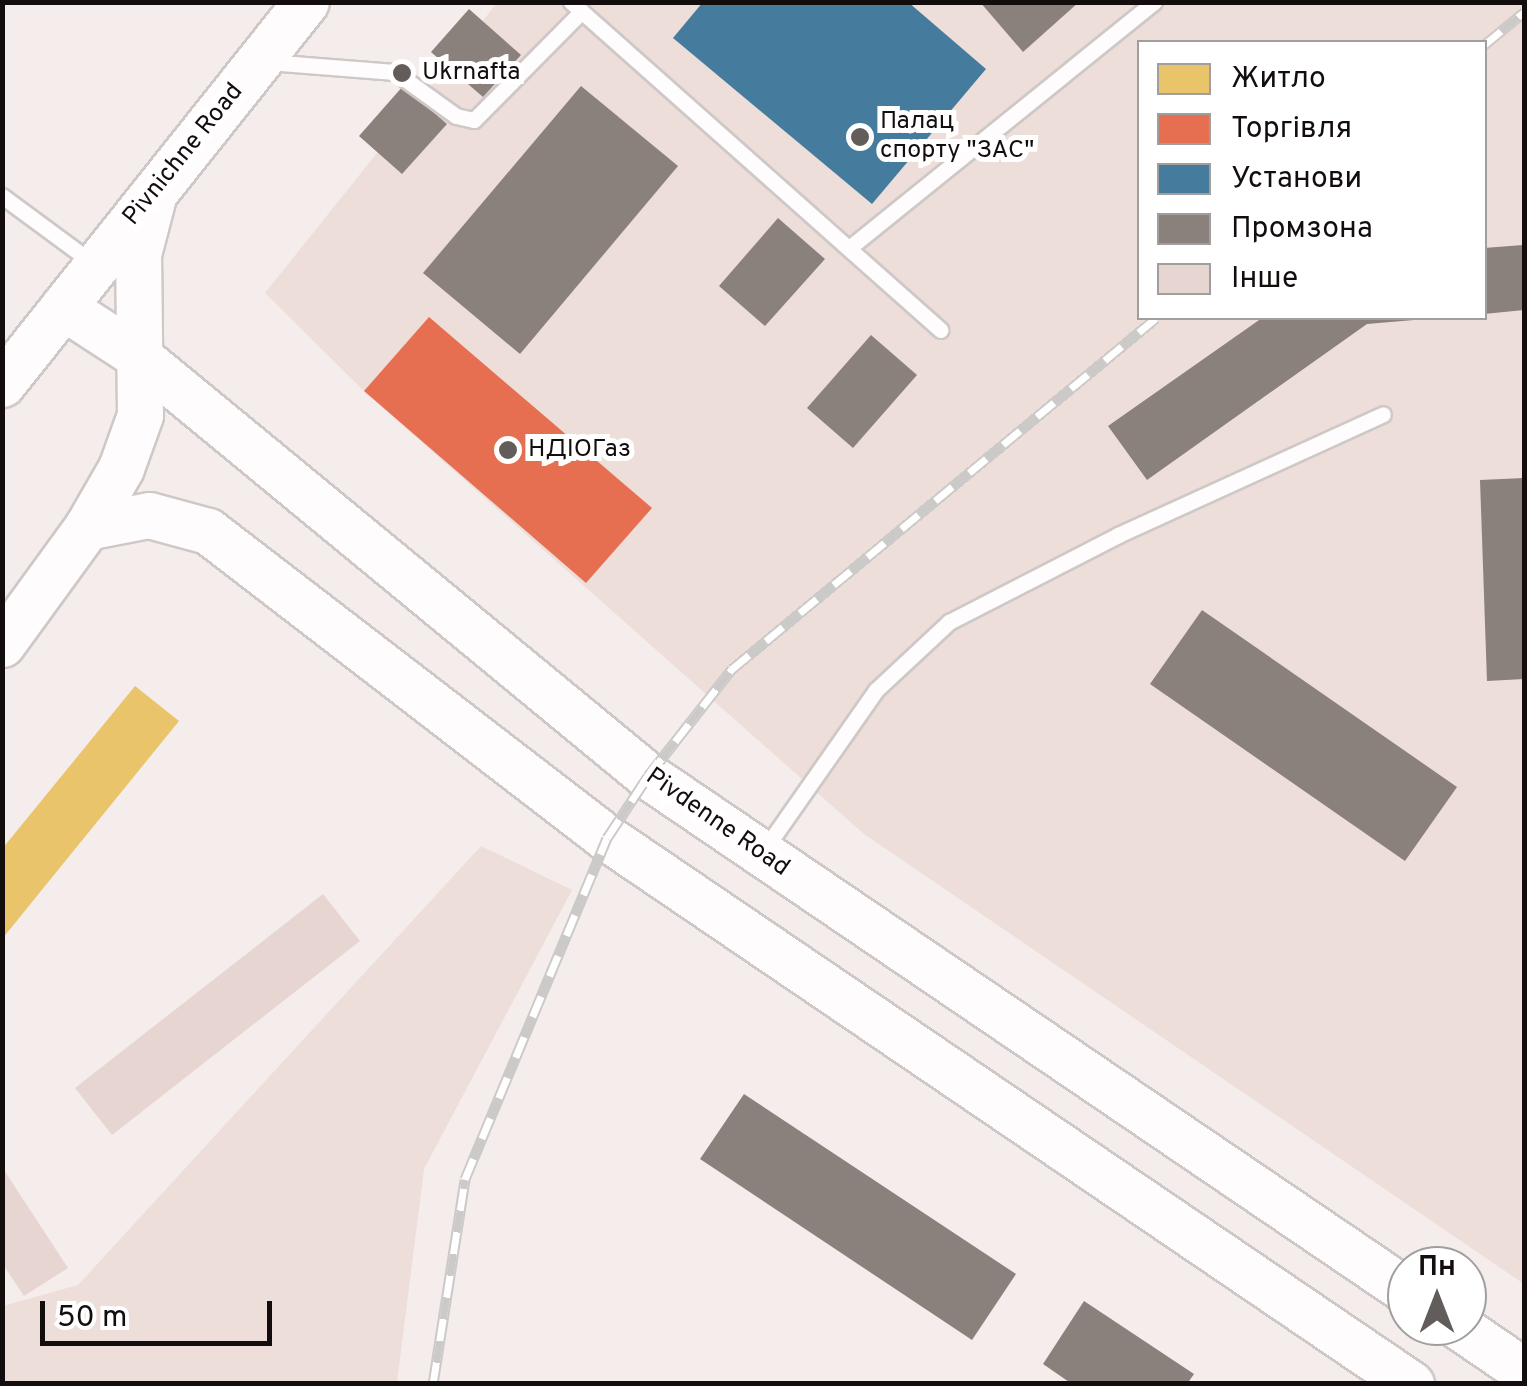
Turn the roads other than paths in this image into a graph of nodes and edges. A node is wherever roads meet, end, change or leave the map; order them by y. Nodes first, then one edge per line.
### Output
1 (306, 2) edge
2 (1154, 2) edge
3 (576, 7) edge
4 (259, 61) junction
5 (154, 192) junction
6 (2, 196) edge
7 (848, 248) junction
8 (96, 265) junction
9 (63, 308) junction
10 (940, 330) dead end
11 (137, 355) junction
12 (2, 384) edge
13 (1383, 414) dead end
14 (87, 527) junction
15 (2, 644) edge
16 (761, 853) junction
17 (1387, 1277) edge
18 (1487, 1346) edge
19 (1524, 1371) edge
20 (1411, 1384) edge

1 - 4 main road, Pivnichne Road
2 - 7 lane
3 - 4 lane
3 - 7 lane
4 - 5 main road, Pivnichne Road
5 - 8 main road, Pivnichne Road
5 - 11 main road
6 - 8 lane
7 - 10 lane
8 - 9 main road, Pivnichne Road
9 - 11 main road, Pivdenne Road
9 - 12 main road, Pivnichne Road
11 - 14 main road
11 - 16 main road, Pivdenne Road
13 - 16 lane
14 - 15 main road
14 - 20 main road
16 - 17 main road, Pivdenne Road
18 - 19 main road

